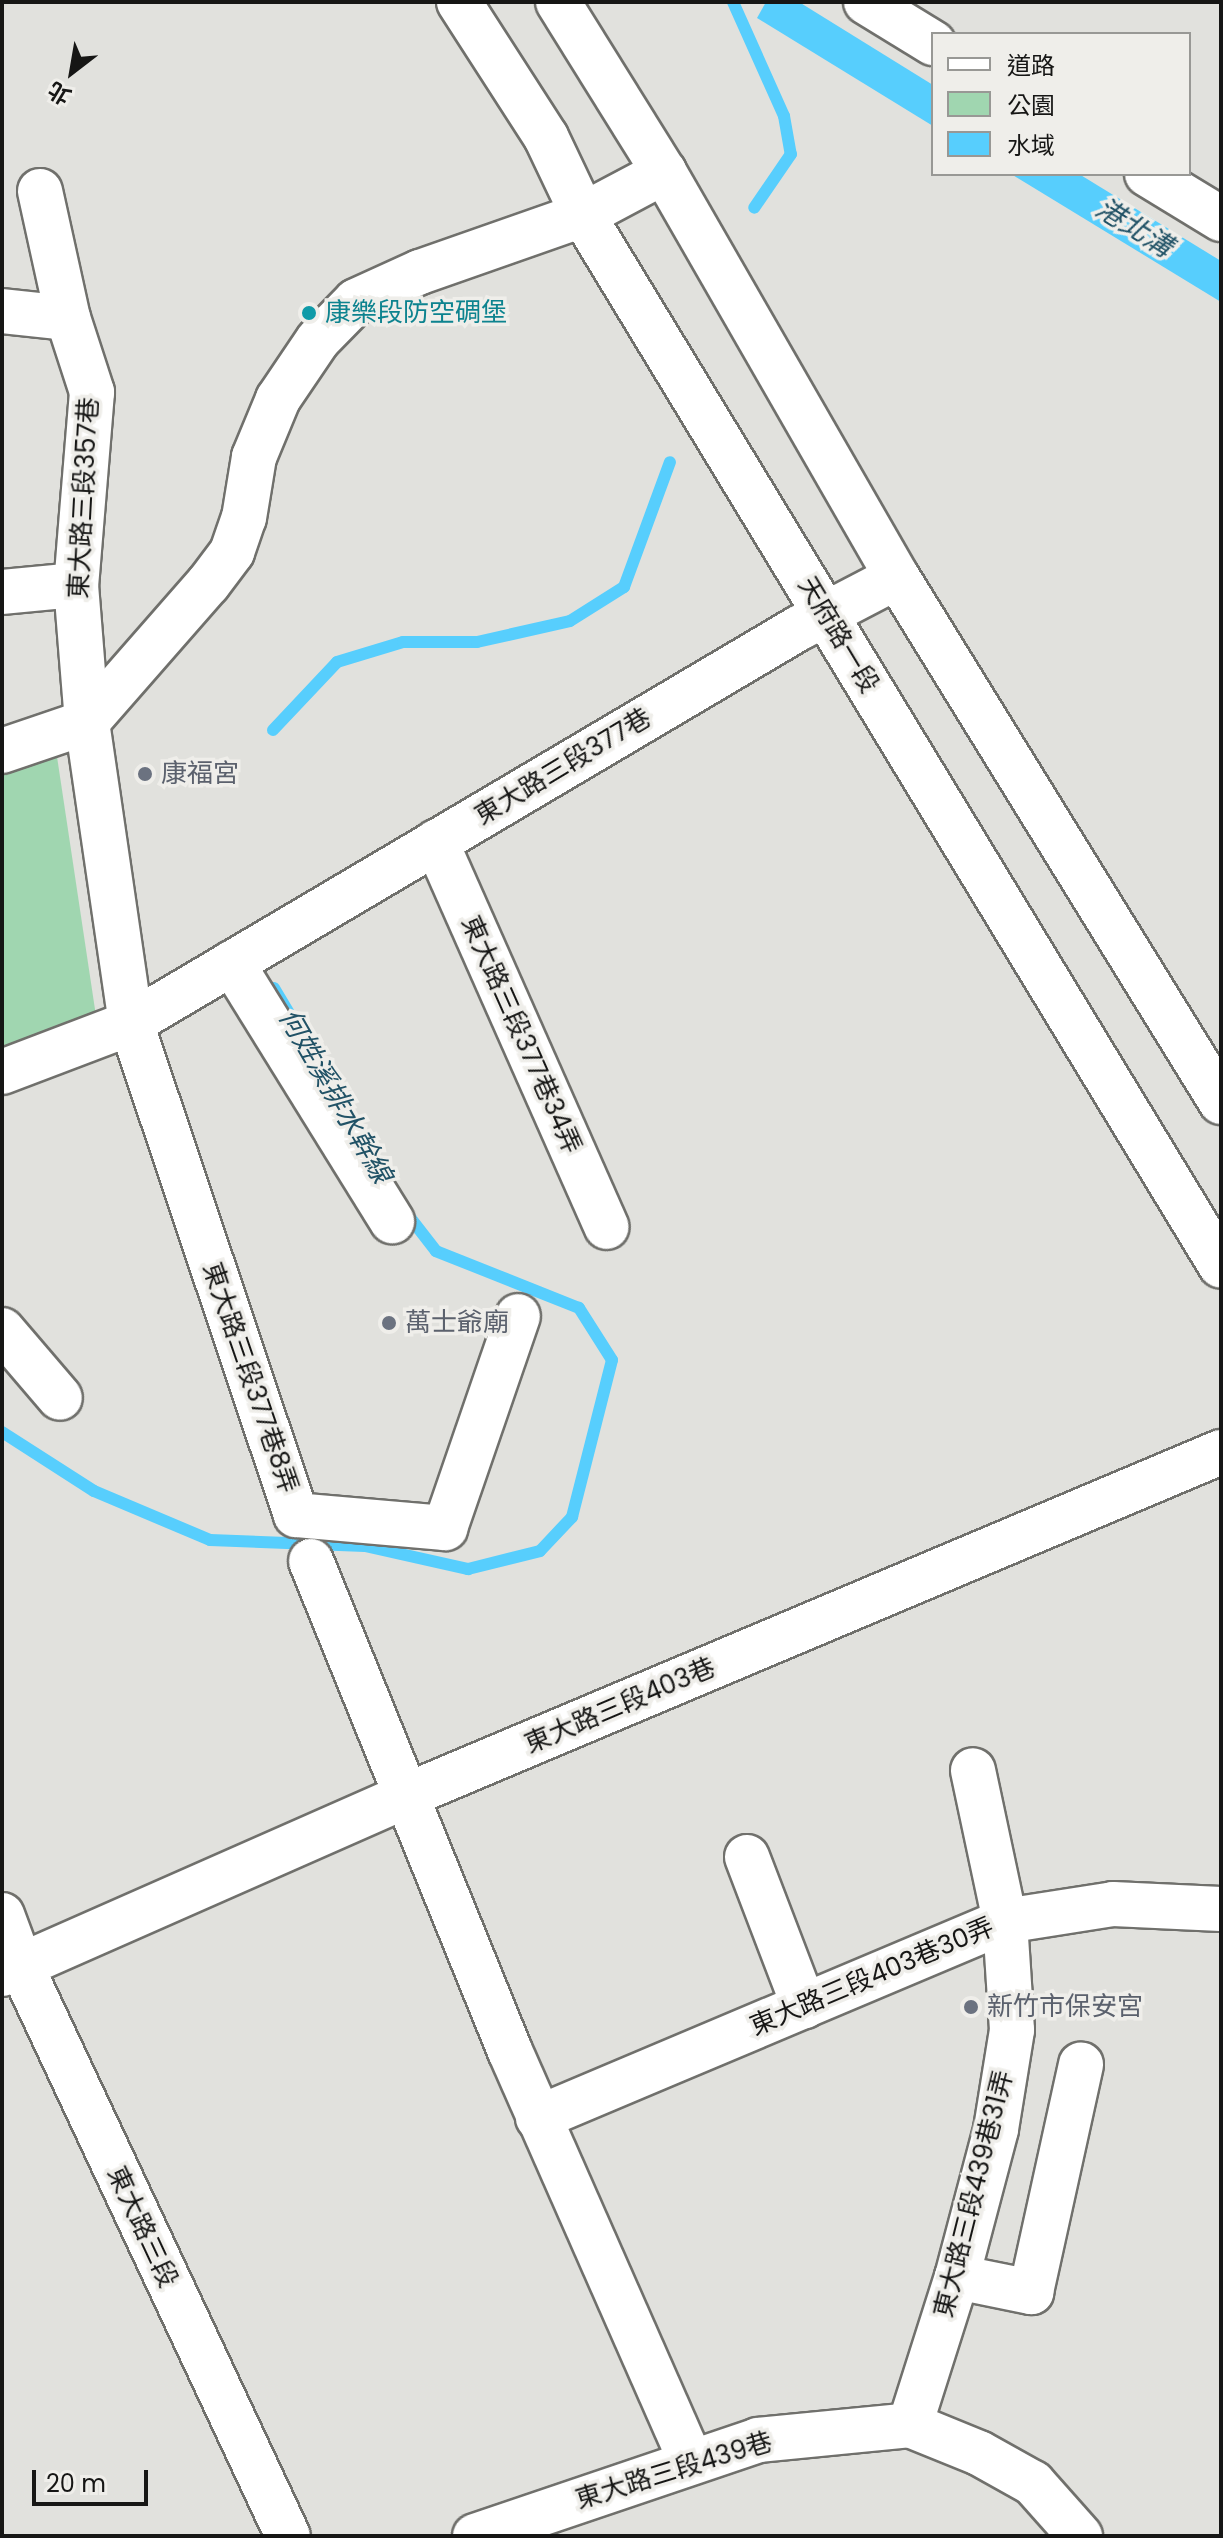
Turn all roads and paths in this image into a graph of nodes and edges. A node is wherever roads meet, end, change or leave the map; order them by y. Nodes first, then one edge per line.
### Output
1 (459, 2) edge
2 (558, 2) edge
3 (866, 2) edge
4 (931, 42) edge
5 (664, 172) junction
6 (1150, 176) edge
7 (40, 191) dead end
8 (583, 215) junction
9 (1221, 219) edge
10 (2, 311) edge
11 (68, 318) junction
12 (897, 577) junction
13 (76, 585) junction
14 (2, 592) edge
15 (826, 613) junction
16 (87, 722) junction
17 (2, 751) edge
18 (436, 842) junction
19 (232, 963) junction
20 (131, 1023) junction
21 (2, 1072) edge
22 (1221, 1102) edge
23 (392, 1221) dead end
24 (607, 1227) dead end
25 (1221, 1266) edge
26 (518, 1316) dead end
27 (2, 1330) edge
28 (60, 1398) dead end
29 (1221, 1452) edge
30 (311, 1561) dead end
31 (973, 1770) dead end
32 (403, 1797) junction
33 (747, 1857) dead end
34 (1221, 1909) edge
35 (2, 1915) edge
36 (1005, 1921) junction
37 (12, 1970) edge
38 (804, 2006) junction
39 (1081, 2064) dead end
40 (538, 2118) junction
41 (957, 2277) junction
42 (910, 2425) junction
43 (691, 2461) junction
44 (566, 2522) edge
45 (288, 2536) edge
46 (475, 2536) edge
47 (1080, 2536) edge

1 - 8 street, 天府路一段
2 - 5 street
3 - 4 street
5 - 8 street
5 - 12 street
6 - 9 street
7 - 11 street, 東大路三段357巷
8 - 15 street, 天府路一段
8 - 16 street
10 - 11 street
11 - 13 street, 東大路三段357巷
12 - 15 street, 東大路三段377巷
12 - 22 street
13 - 14 street
13 - 16 street, 東大路三段357巷
15 - 18 street, 東大路三段377巷
15 - 25 street, 天府路一段
16 - 17 street
16 - 20 street, 東大路三段357巷
18 - 19 street, 東大路三段377巷
18 - 24 street, 東大路三段377巷34弄
19 - 20 street, 東大路三段377巷
19 - 23 street
20 - 21 street, 東大路三段377巷
20 - 26 street, 東大路三段377巷8弄
27 - 28 street
29 - 32 street, 東大路三段403巷
30 - 32 street
31 - 36 street, 東大路三段439巷31弄
32 - 37 street, 東大路三段403巷
32 - 40 street
33 - 38 street
34 - 36 street, 東大路三段403巷30弄
35 - 37 street, 東大路三段
36 - 38 street, 東大路三段403巷30弄
36 - 41 street, 東大路三段439巷31弄
37 - 45 street, 東大路三段
38 - 40 street, 東大路三段403巷30弄
39 - 41 street
40 - 43 street
41 - 42 street, 東大路三段439巷31弄
42 - 43 street, 東大路三段439巷
42 - 47 street, 東大路三段439巷
43 - 44 street, 東大路三段439巷
44 - 46 street, 東大路三段439巷

